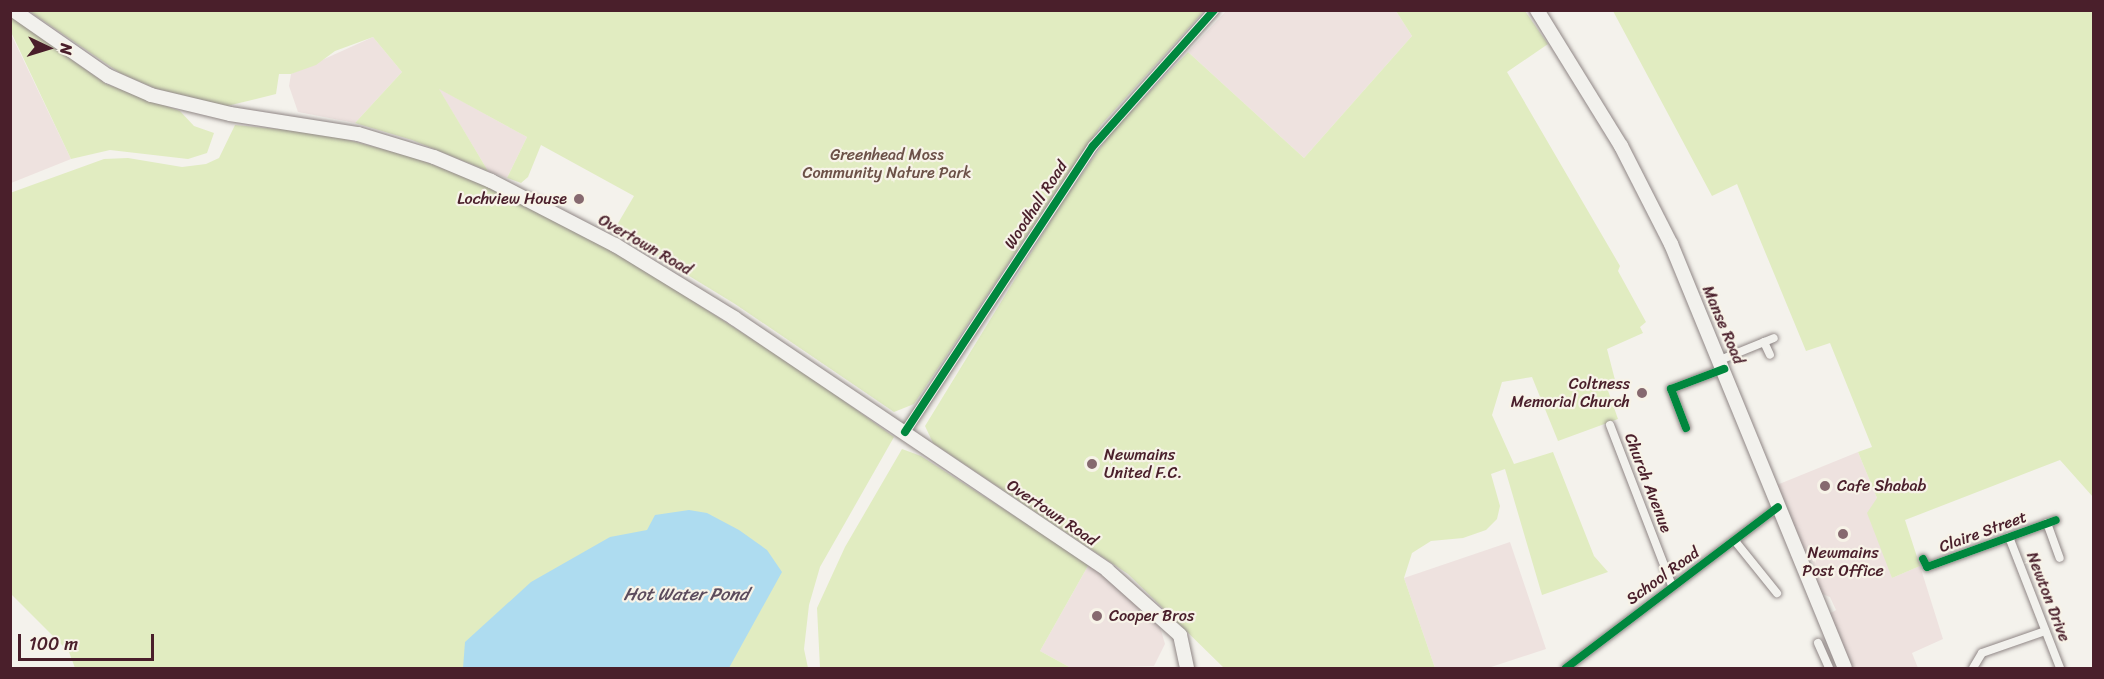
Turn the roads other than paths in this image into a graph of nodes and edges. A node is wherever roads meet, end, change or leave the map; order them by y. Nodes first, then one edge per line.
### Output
1 (14, 10) edge
2 (1214, 10) edge
3 (1537, 10) edge
4 (1774, 338) dead end
5 (1764, 342) junction
6 (1770, 355) dead end
7 (1722, 364) junction
8 (1610, 425) dead end
9 (1686, 428) dead end
10 (905, 432) junction
11 (1778, 507) junction
12 (2056, 519) dead end
13 (2047, 523) junction
14 (2009, 537) junction
15 (1735, 541) junction
16 (2060, 558) dead end
17 (1923, 559) dead end
18 (1672, 586) junction
19 (1777, 592) dead end
20 (2045, 631) junction
21 (1818, 643) dead end
22 (1185, 652) junction
23 (1176, 669) edge
24 (1186, 669) edge
25 (1566, 669) edge
26 (1829, 669) edge
27 (1845, 669) edge
28 (1973, 669) edge
29 (2060, 669) edge

1 - 10 main road, Overtown Road
2 - 10 street, Woodhall Road
3 - 7 main road, Manse Road
4 - 5 street
5 - 6 street
5 - 7 street
7 - 9 street
7 - 11 main road, Manse Road
8 - 18 street, Church Avenue
10 - 22 main road, Overtown Road
11 - 15 street, School Road
11 - 27 main road, Manse Road
12 - 13 street, Claire Street
13 - 14 street, Claire Street
13 - 16 street, Claire Street
14 - 17 street, Claire Street
14 - 20 street, Newton Drive
15 - 18 street, School Road
15 - 19 street
18 - 25 street, School Road
20 - 28 street
20 - 29 street, Newton Drive
21 - 26 street
22 - 23 main road
22 - 24 main road, Overtown Road

